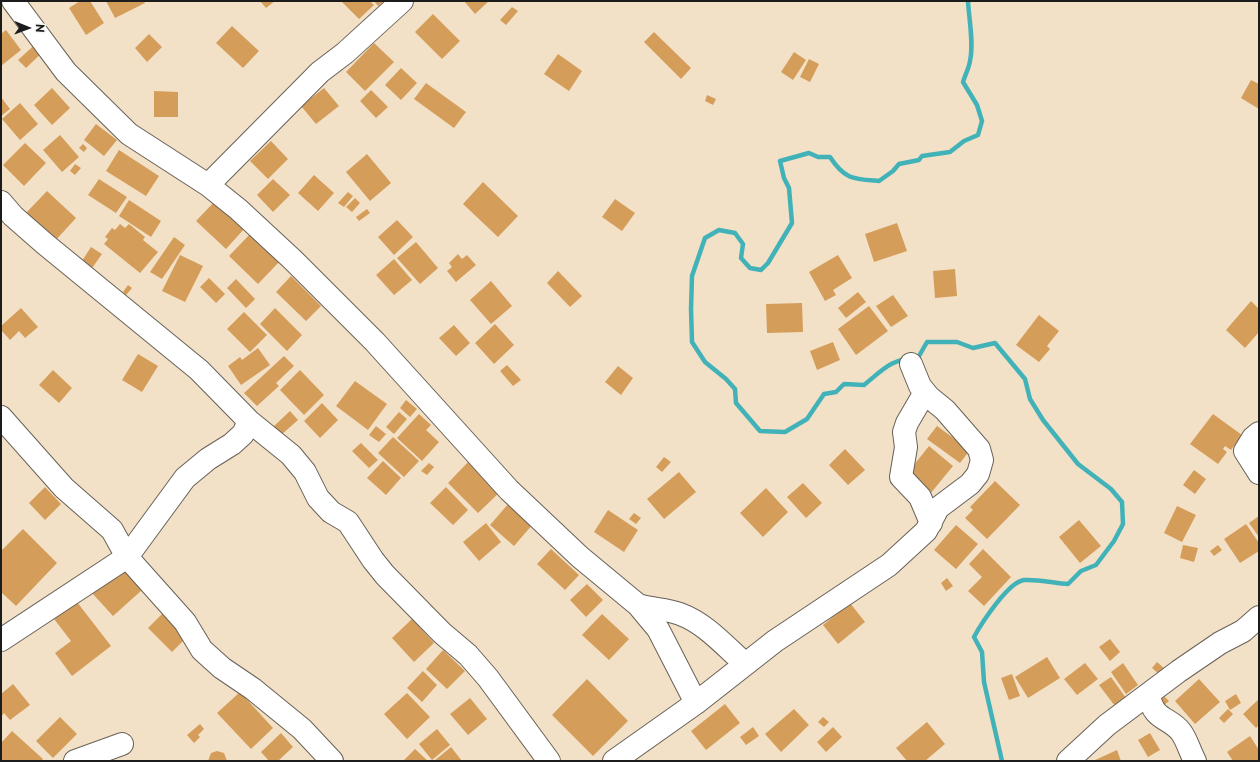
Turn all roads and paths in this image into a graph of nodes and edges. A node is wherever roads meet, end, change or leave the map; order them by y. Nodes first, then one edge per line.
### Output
1 (13, 1) edge
2 (402, 1) edge
3 (208, 184) junction
4 (1, 202) edge
5 (911, 364) dead end
6 (929, 397) junction
7 (1, 417) edge
8 (249, 421) junction
9 (1259, 433) edge
10 (1259, 473) edge
11 (931, 523) junction
12 (127, 557) junction
13 (638, 605) junction
14 (1259, 617) edge
15 (1, 640) edge
16 (744, 663) junction
17 (1149, 695) junction
18 (696, 703) junction
19 (122, 744) dead end
20 (75, 761) edge
21 (332, 761) edge
22 (549, 761) edge
23 (614, 761) edge
24 (1068, 761) edge
25 (1194, 761) edge

1 - 3 street
2 - 3 street
3 - 13 street
4 - 8 street
5 - 6 street
6 - 11 street
6 - 11 street
7 - 12 street
8 - 12 street
8 - 22 street
9 - 10 street
11 - 16 street
12 - 15 street
12 - 21 street
13 - 16 street
13 - 18 street
14 - 17 street
16 - 18 street
17 - 24 street
17 - 25 street
18 - 23 street
19 - 20 street

